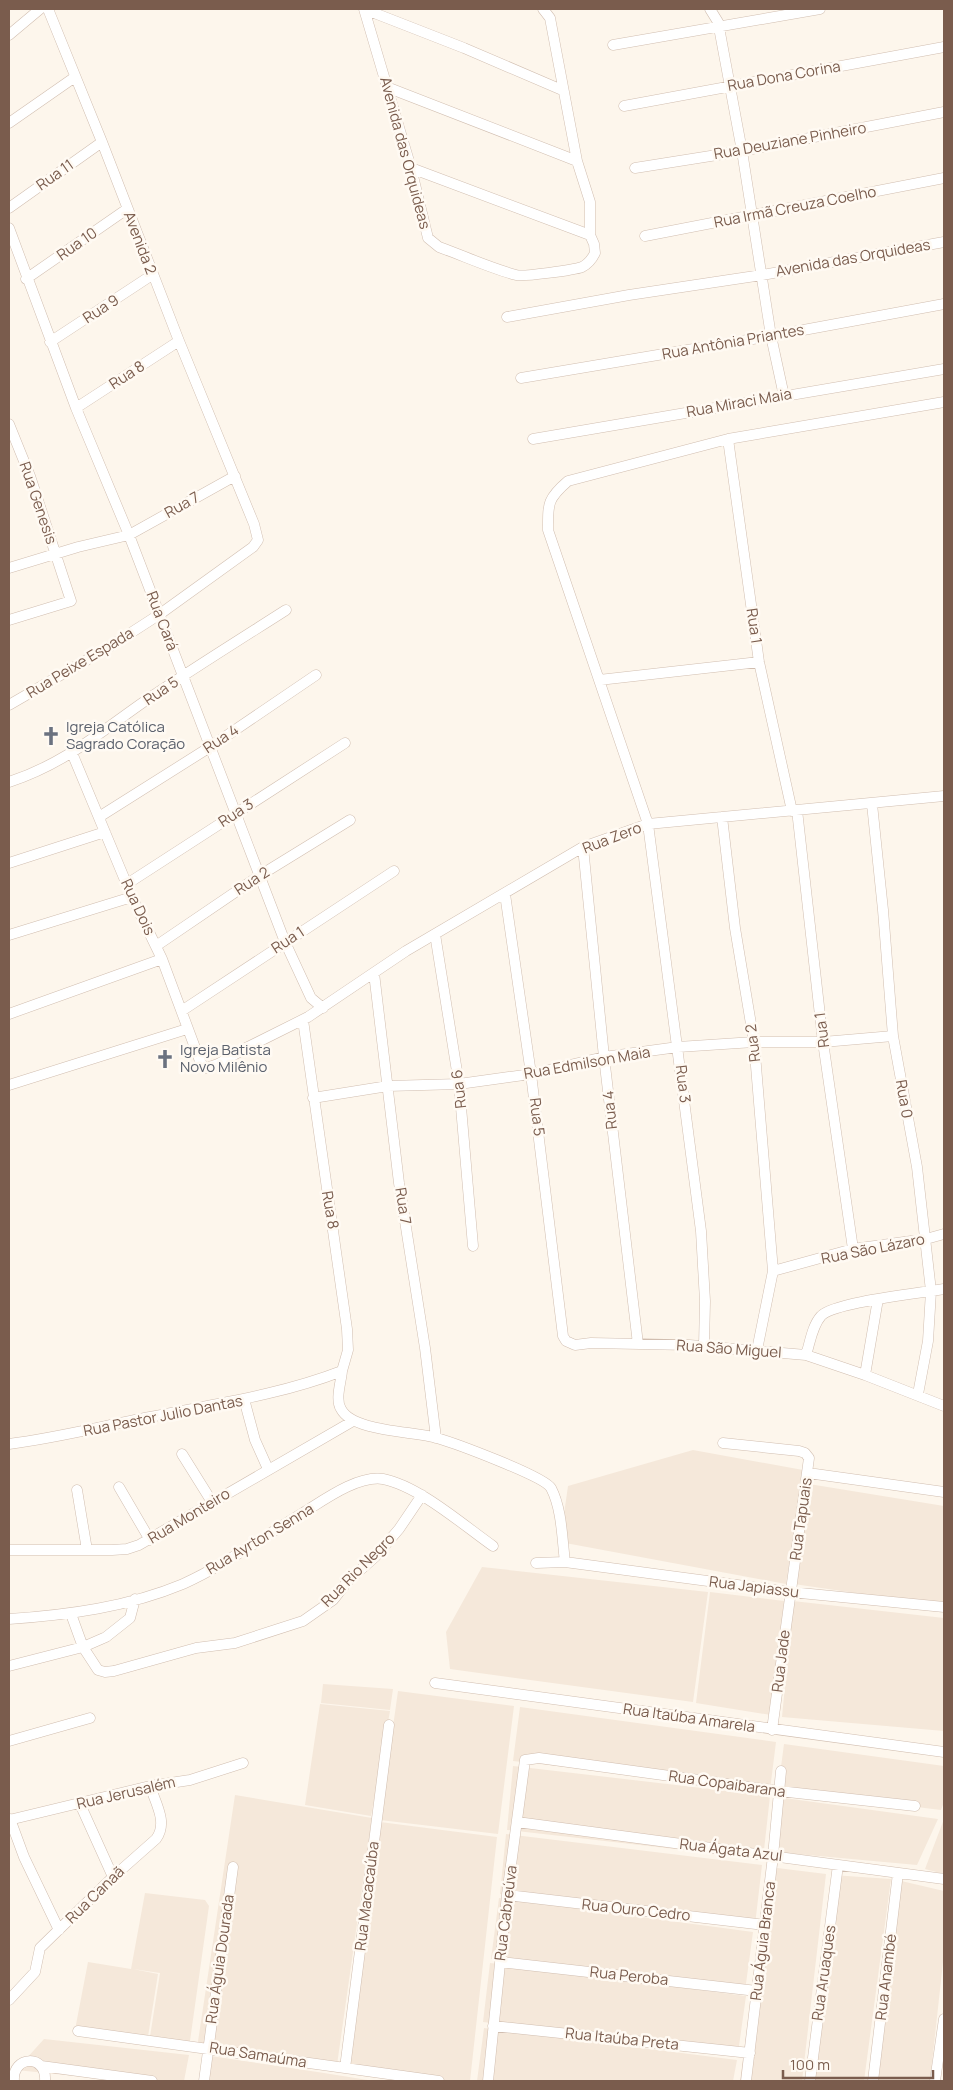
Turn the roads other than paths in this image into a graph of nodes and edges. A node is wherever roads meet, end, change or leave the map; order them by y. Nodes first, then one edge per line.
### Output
1 (40, 9) edge
2 (48, 9) edge
3 (364, 9) edge
4 (710, 9) edge
5 (820, 9) edge
6 (545, 10) edge
7 (719, 27) junction
8 (9, 35) edge
9 (613, 44) dead end
10 (944, 47) edge
11 (76, 78) junction
12 (729, 86) junction
13 (389, 88) junction
14 (562, 90) junction
15 (624, 106) dead end
16 (944, 112) edge
17 (9, 122) edge
18 (102, 142) junction
19 (742, 151) junction
20 (577, 161) junction
21 (411, 168) junction
22 (635, 168) dead end
23 (944, 178) edge
24 (9, 208) edge
25 (127, 209) junction
26 (752, 214) junction
27 (9, 228) edge
28 (590, 235) junction
29 (645, 236) dead end
30 (944, 242) edge
31 (152, 275) junction
32 (762, 275) junction
33 (26, 279) junction
34 (944, 304) edge
35 (507, 317) dead end
36 (771, 336) junction
37 (179, 341) junction
38 (50, 342) junction
39 (944, 369) edge
40 (521, 378) dead end
41 (784, 396) junction
42 (944, 402) edge
43 (76, 408) junction
44 (9, 424) edge
45 (533, 439) dead end
46 (728, 439) junction
47 (235, 476) junction
48 (129, 535) junction
49 (248, 550) joint
50 (55, 554) junction
51 (9, 568) edge
52 (286, 610) dead end
53 (160, 614) junction
54 (9, 620) edge
55 (759, 662) junction
56 (184, 675) junction
57 (316, 675) dead end
58 (599, 680) junction
59 (9, 705) edge
60 (345, 743) dead end
61 (210, 747) junction
62 (72, 754) junction
63 (9, 782) edge
64 (944, 796) edge
65 (872, 804) junction
66 (795, 811) junction
67 (235, 814) junction
68 (99, 817) junction
69 (722, 817) junction
70 (350, 820) dead end
71 (648, 824) junction
72 (105, 832) junction
73 (583, 846) junction
74 (9, 863) edge
75 (394, 871) dead end
76 (259, 876) junction
77 (127, 884) junction
78 (505, 894) junction
79 (132, 897) junction
80 (9, 934) edge
81 (435, 934) junction
82 (285, 942) junction
83 (156, 946) junction
84 (162, 959) junction
85 (374, 974) junction
86 (311, 998) junction
87 (323, 1008) junction
88 (183, 1010) junction
89 (9, 1014) edge
90 (306, 1018) junction
91 (187, 1029) junction
92 (893, 1036) junction
93 (754, 1042) junction
94 (823, 1042) junction
95 (678, 1047) junction
96 (604, 1057) junction
97 (200, 1061) joint
98 (532, 1074) junction
99 (459, 1084) junction
100 (9, 1085) edge
101 (388, 1086) junction
102 (313, 1098) junction
103 (944, 1234) edge
104 (926, 1239) junction
105 (473, 1246) dead end
106 (853, 1249) junction
107 (773, 1271) junction
108 (557, 1282) joint
109 (944, 1289) edge
110 (931, 1291) junction
111 (878, 1299) junction
112 (638, 1344) junction
113 (704, 1346) junction
114 (757, 1350) junction
115 (806, 1355) junction
116 (342, 1372) junction
117 (865, 1375) junction
118 (918, 1394) junction
119 (244, 1400) junction
120 (944, 1406) edge
121 (353, 1421) junction
122 (436, 1438) junction
123 (723, 1443) dead end
124 (9, 1444) edge
125 (182, 1454) dead end
126 (268, 1469) junction
127 (808, 1473) junction
128 (119, 1487) dead end
129 (77, 1490) dead end
130 (944, 1492) edge
131 (422, 1495) junction
132 (212, 1502) junction
133 (150, 1540) junction
134 (493, 1546) dead end
135 (9, 1550) edge
136 (87, 1550) junction
137 (565, 1562) junction
138 (536, 1563) dead end
139 (790, 1592) junction
140 (135, 1599) junction
141 (944, 1606) edge
142 (71, 1614) junction
143 (9, 1619) edge
144 (83, 1647) junction
145 (9, 1666) edge
146 (435, 1683) dead end
147 (90, 1718) dead end
148 (390, 1724) dead end
149 (772, 1730) junction
150 (9, 1741) edge
151 (944, 1752) edge
152 (539, 1758) joint
153 (243, 1763) dead end
154 (781, 1771) dead end
155 (150, 1786) junction
156 (779, 1791) junction
157 (80, 1804) junction
158 (915, 1806) dead end
159 (9, 1820) edge
160 (517, 1822) junction
161 (773, 1856) junction
162 (838, 1865) junction
163 (233, 1867) dead end
164 (898, 1873) junction
165 (113, 1876) junction
166 (944, 1879) edge
167 (507, 1895) junction
168 (765, 1924) junction
169 (59, 1930) junction
170 (500, 1962) junction
171 (758, 1991) junction
172 (10, 1995) edge
173 (944, 2019) edge
174 (493, 2026) junction
175 (78, 2030) dead end
176 (208, 2048) junction
177 (750, 2053) junction
178 (41, 2066) junction
179 (345, 2068) junction
180 (14, 2081) edge
181 (45, 2081) edge
182 (152, 2081) edge
183 (204, 2081) edge
184 (438, 2081) edge
185 (488, 2081) edge
186 (746, 2081) edge
187 (810, 2081) edge
188 (873, 2081) edge
189 (935, 2081) edge

1 - 8 street
2 - 11 street, Avenida 2
3 - 13 street, Avenida das Orquideas
3 - 14 street
4 - 7 street, Avenida das Orquideas
5 - 7 street
6 - 14 street
7 - 9 street
7 - 12 street, Avenida das Orquideas
10 - 12 street, Rua Dona Corina
11 - 17 street
11 - 18 street, Avenida 2
12 - 15 street, Rua Dona Corina
12 - 19 street, Avenida das Orquideas
13 - 20 street
13 - 21 street, Avenida das Orquideas
14 - 20 street
16 - 19 street, Rua Deuziane Pinheiro
18 - 24 street, Rua 11
18 - 25 street, Avenida 2
19 - 22 street, Rua Deuziane Pinheiro
19 - 26 street, Avenida das Orquideas
20 - 28 street
21 - 28 street
21 - 28 street, Avenida das Orquideas
23 - 26 street, Rua Irmã Creuza Coelho
25 - 31 street, Avenida 2
25 - 33 street, Rua 10
26 - 29 street, Rua Irmã Creuza Coelho
26 - 32 street, Avenida das Orquideas
27 - 33 street, Rua Cará
30 - 32 street, Avenida das Orquideas
31 - 37 street, Avenida 2
31 - 38 street, Rua 9
32 - 35 street, Avenida das Orquideas
32 - 36 street, Avenida das Orquideas
33 - 38 street, Rua Cará
34 - 36 street, Rua Antônia Priantes
36 - 40 street, Rua Antônia Priantes
36 - 41 street, Avenida das Orquideas
37 - 43 street, Rua 8
37 - 47 street, Avenida 2
38 - 43 street, Rua Cará
39 - 41 street, Rua Miraci Maia
41 - 45 street, Rua Miraci Maia
42 - 46 street, Rua 3
43 - 48 street, Rua Cará
44 - 50 street, Rua Genesis
46 - 55 street, Rua 1
46 - 58 street, Rua 3
47 - 48 street, Rua 7
47 - 49 street, Avenida 2
48 - 50 street, Rua 7
48 - 53 street, Rua Cará
49 - 53 street, Rua Peixe Espada
50 - 51 street, Rua 7
50 - 54 street, Rua Genesis
52 - 56 street, Rua 5
53 - 56 street, Rua Cará
53 - 59 street, Rua Peixe Espada
55 - 58 street
55 - 66 street, Rua 1
56 - 61 street, Rua Cará
56 - 62 street, Rua 5
57 - 61 street, Rua 4
58 - 71 street, Rua 3
60 - 67 street, Rua 3
61 - 67 street, Rua Cará
61 - 68 street, Rua 4
62 - 63 street, Rua 5
62 - 68 street, Rua Dois
64 - 65 street, Rua Zero
65 - 66 street, Rua Zero
65 - 92 street, Rua 0
66 - 69 street, Rua Zero
66 - 94 street, Rua 1
67 - 76 street, Rua Cará
67 - 77 street, Rua 3
68 - 72 street, Rua Dois
69 - 71 street, Rua Zero
69 - 93 street, Rua 2
70 - 76 street, Rua 2
71 - 73 street, Rua Zero
71 - 95 street, Rua 3
72 - 74 street
72 - 77 street, Rua Dois
73 - 78 street, Rua Zero
73 - 96 street, Rua 4
75 - 82 street, Rua 1
76 - 82 street, Rua Cará
76 - 83 street, Rua 2
77 - 79 street, Rua Dois
78 - 81 street, Rua Zero
78 - 98 street, Rua 5
79 - 80 street
79 - 83 street, Rua Dois
81 - 85 street, Rua Zero
81 - 99 street, Rua 6
82 - 86 street, Rua Cará
82 - 88 street, Rua 1
83 - 84 street, Rua Dois
84 - 88 street, Rua Dois
84 - 89 street
85 - 87 street, Rua Zero
85 - 101 street, Rua 7
86 - 87 street, Rua Cará
86 - 90 street, Rua 8
87 - 90 street, Rua Zero
88 - 91 street, Rua Dois
90 - 97 street, Rua Zero
90 - 102 street, Rua 8
91 - 97 street, Rua Dois
91 - 100 street
92 - 94 street, Rua Edmilson Maia
92 - 104 street, Rua 0
93 - 94 street, Rua Edmilson Maia
93 - 95 street, Rua Edmilson Maia
93 - 107 street, Rua 2
94 - 106 street, Rua 1
95 - 96 street, Rua Edmilson Maia
95 - 113 street, Rua 3
96 - 98 street, Rua Edmilson Maia
96 - 112 street, Rua 4
98 - 99 street, Rua Edmilson Maia
98 - 108 street, Rua 5
99 - 101 street, Rua Edmilson Maia
99 - 105 street, Rua 6
101 - 102 street, Rua Edmilson Maia
101 - 122 street, Rua 7
102 - 116 street, Rua 8
103 - 104 street, Rua São Lázaro
104 - 106 street, Rua São Lázaro
104 - 110 street, Rua 0
106 - 107 street, Rua São Lázaro
107 - 114 street
108 - 112 street, Rua São Miguel
109 - 110 street
110 - 111 street
110 - 118 street, Rua 0
111 - 115 street
111 - 117 street
112 - 113 street, Rua São Miguel
113 - 114 street, Rua São Miguel
114 - 115 street, Rua São Miguel
115 - 117 street, Rua São Miguel
116 - 119 street, Rua Pastor Julio Dantas
116 - 121 street
117 - 118 street, Rua São Miguel
118 - 120 street, Rua São Miguel
119 - 124 street, Rua Pastor Julio Dantas
119 - 126 street
121 - 122 street
121 - 126 street, Rua Monteiro
122 - 137 street
123 - 127 street, Rua Tapuais
125 - 132 street
126 - 132 street, Rua Monteiro
127 - 130 street
127 - 139 street, Rua Tapuais
128 - 133 street
129 - 136 street
131 - 134 street, Rua Ayrton Senna
131 - 140 street, Rua Ayrton Senna
131 - 144 street, Rua Rio Negro
132 - 133 street, Rua Monteiro
133 - 136 street, Rua Monteiro
135 - 136 street, Rua Monteiro
137 - 138 street, Rua Japiassu
137 - 139 street, Rua Japiassu
139 - 141 street, Rua Japiassu
139 - 149 street, Rua Jade
140 - 142 street, Rua Ayrton Senna
140 - 144 street
142 - 143 street, Rua Ayrton Senna
142 - 144 street
144 - 145 street
146 - 149 street, Rua Itaúba Amarela
147 - 150 street
148 - 179 street, Rua Macacaúba
149 - 151 street, Rua Itaúba Amarela
152 - 156 street, Rua Copaibarana
152 - 160 street, Rua Cabreúva
153 - 155 street, Rua Jerusalém
154 - 156 street, Rua Águia Branca
155 - 157 street, Rua Jerusalém
155 - 165 street, Rua Canaã
156 - 158 street, Rua Copaibarana
156 - 161 street, Rua Águia Branca
157 - 159 street, Rua Jerusalém
157 - 165 street
159 - 169 street
160 - 161 street, Rua Ágata Azul
160 - 167 street, Rua Cabreúva
161 - 162 street, Rua Ágata Azul
161 - 168 street, Rua Águia Branca
162 - 164 street, Rua Ágata Azul
162 - 187 street, Rua Aruaques
163 - 176 street, Rua Águia Dourada
164 - 166 street, Rua Ágata Azul
164 - 188 street, Rua Anambé
165 - 169 street, Rua Canaã
167 - 168 street, Rua Ouro Cedro
167 - 170 street, Rua Cabreúva
168 - 171 street, Rua Águia Branca
169 - 172 street, Rua Canaã
170 - 171 street, Rua Peroba
170 - 174 street, Rua Cabreúva
171 - 177 street, Rua Águia Branca
173 - 189 street
174 - 177 street, Rua Itaúba Preta
174 - 185 street, Rua Cabreúva
175 - 176 street, Rua Samaúma
176 - 179 street, Rua Samaúma
176 - 183 street, Rua Águia Dourada
177 - 186 street, Rua Águia Branca
178 - 180 street
178 - 181 street
178 - 182 street
179 - 184 street, Rua Samaúma

